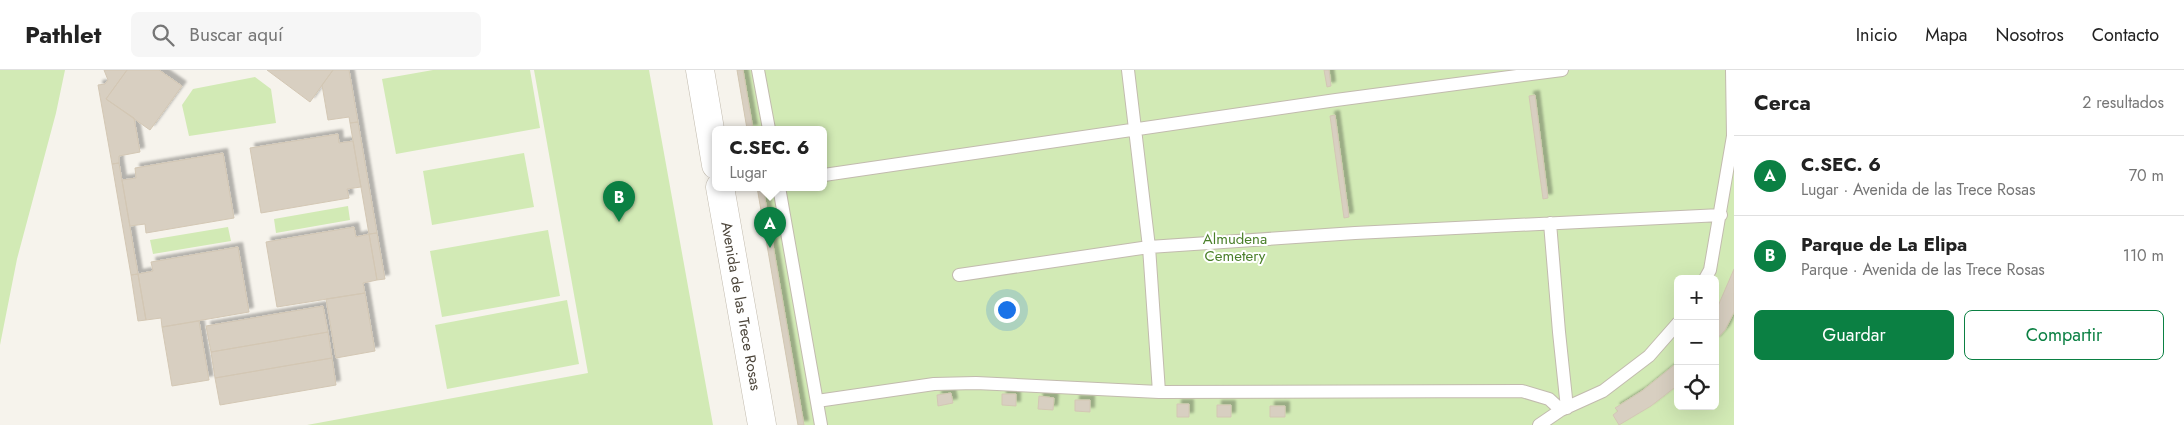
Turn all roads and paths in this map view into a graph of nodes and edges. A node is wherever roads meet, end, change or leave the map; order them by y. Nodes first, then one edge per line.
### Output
1 (758, 70) edge
2 (1128, 70) edge
3 (1562, 70) edge
4 (1732, 70) edge
5 (700, 73) edge
6 (768, 126) edge
7 (1136, 129) junction
8 (712, 142) edge
9 (827, 175) edge
10 (721, 191) edge
11 (780, 191) edge
12 (1721, 215) junction
13 (1550, 223) junction
14 (1149, 247) junction
15 (959, 275) dead end
16 (1707, 275) edge
17 (1674, 328) edge
18 (1159, 392) junction
19 (817, 400) junction
20 (1564, 409) junction
21 (762, 425) edge
22 (821, 425) edge
23 (1539, 425) edge

1 - 6 lane
2 - 7 lane
3 - 7 lane
4 - 12 lane
5 - 8 street
7 - 9 lane
7 - 14 lane
10 - 21 street, Avenida de las Trece Rosas
11 - 19 lane
12 - 13 lane
12 - 16 lane
13 - 14 lane
13 - 20 lane
14 - 15 lane
14 - 18 lane
17 - 20 lane
18 - 19 lane
18 - 20 lane
19 - 22 lane
20 - 23 lane

